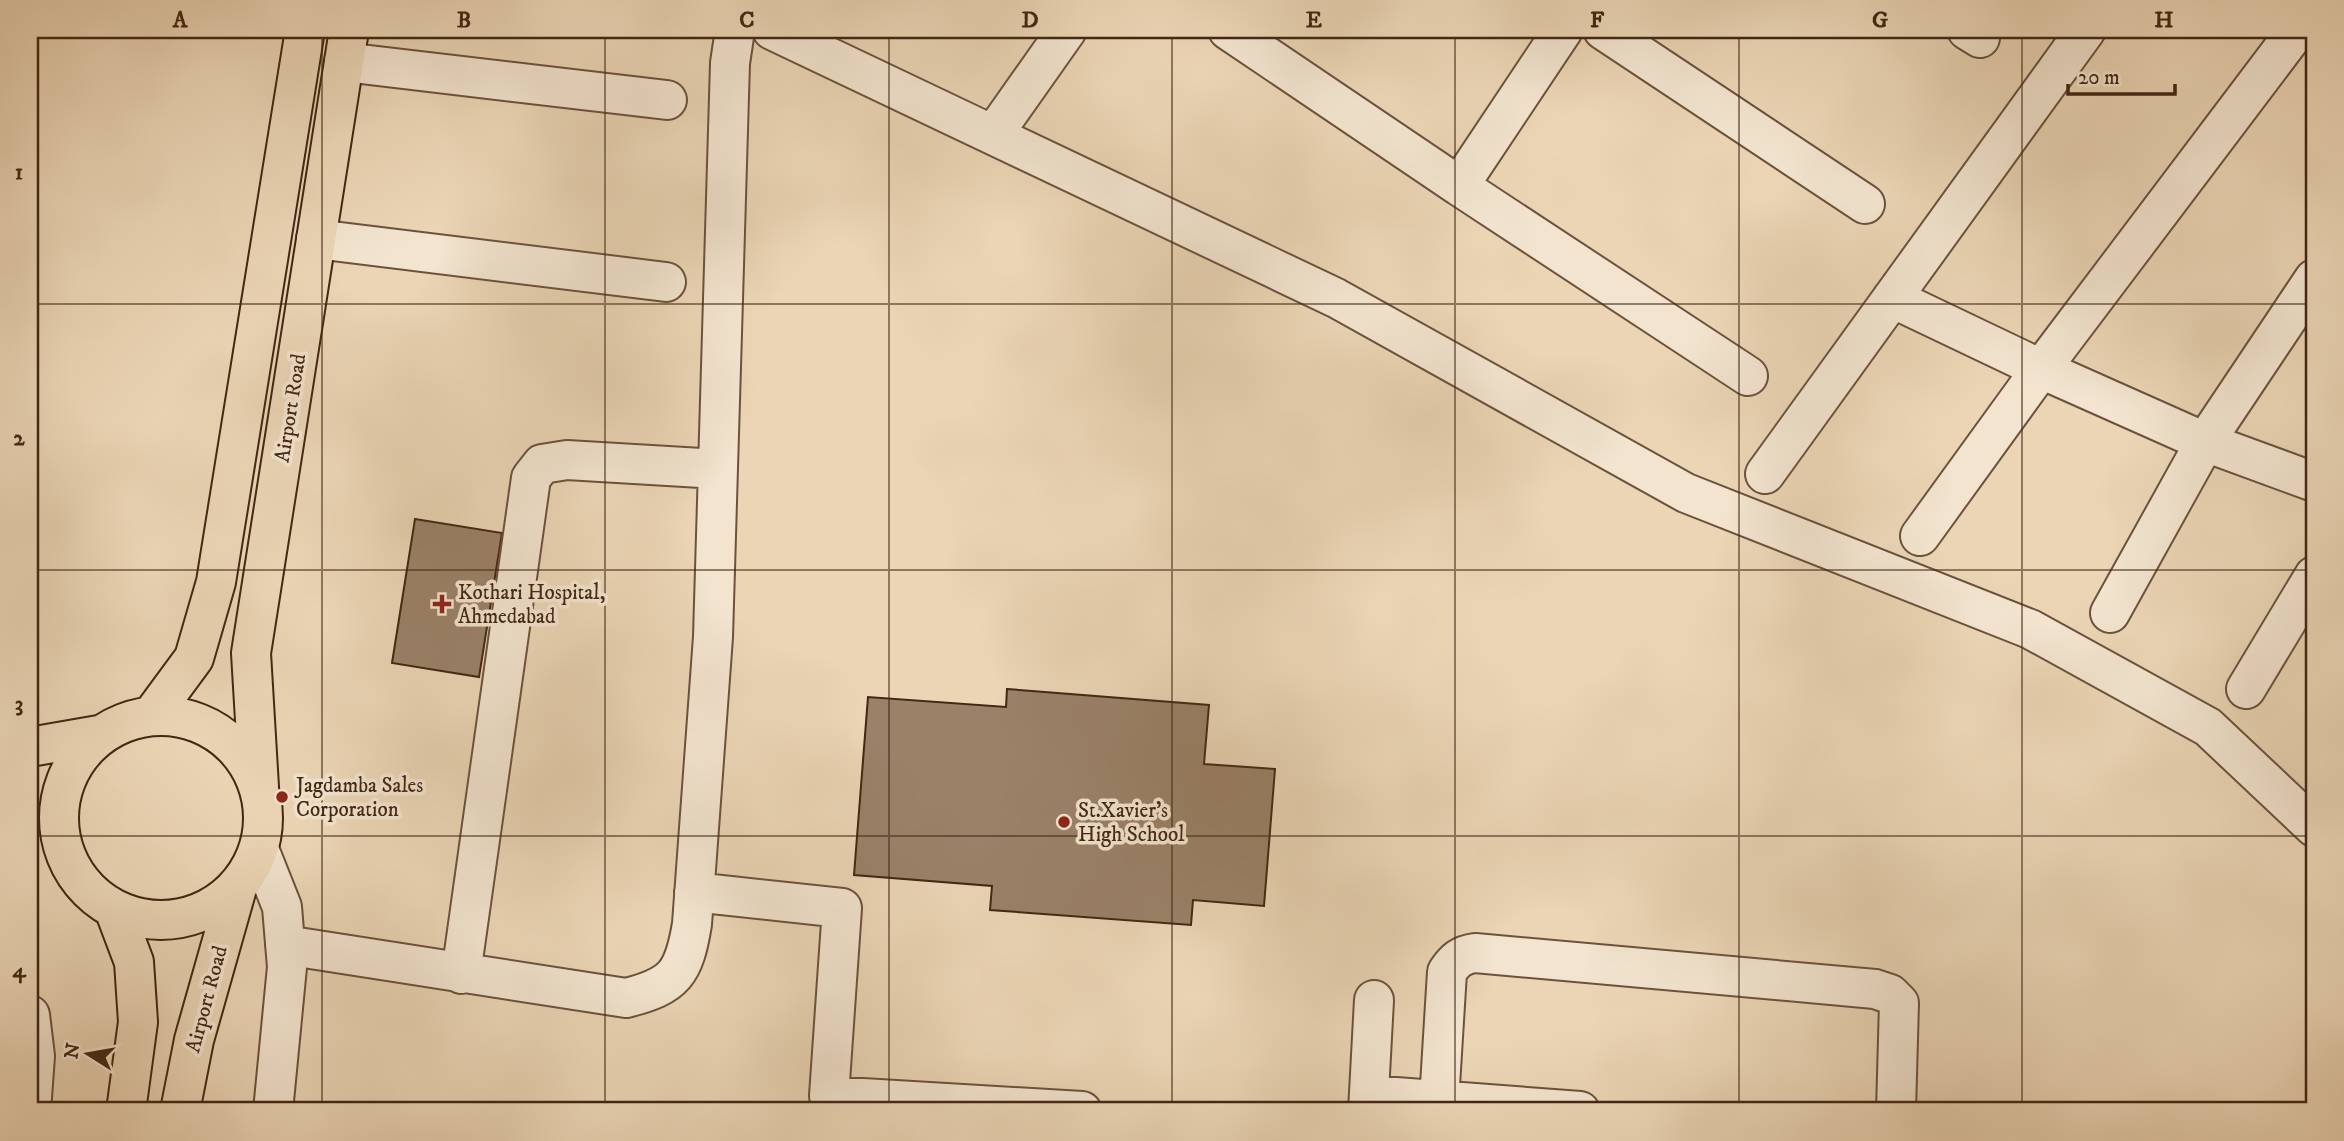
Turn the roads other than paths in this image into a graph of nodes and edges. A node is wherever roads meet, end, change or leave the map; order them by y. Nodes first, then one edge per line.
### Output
1 (305, 30) edge
2 (735, 30) edge
3 (772, 30) edge
4 (1067, 30) edge
5 (1228, 30) edge
6 (1563, 30) edge
7 (1603, 30) edge
8 (2086, 30) edge
9 (2297, 30) edge
10 (346, 46) edge
11 (667, 100) dead end
12 (993, 135) junction
13 (1459, 186) junction
14 (1865, 204) dead end
15 (316, 239) junction
16 (2314, 279) edge
17 (667, 282) dead end
18 (1892, 298) junction
19 (2041, 369) junction
20 (1748, 376) dead end
21 (2205, 442) junction
22 (718, 469) junction
23 (1765, 474) dead end
24 (2314, 482) edge
25 (1920, 536) dead end
26 (2314, 576) edge
27 (2110, 613) dead end
28 (2246, 689) dead end
29 (152, 715) junction
30 (99, 735) junction
31 (30, 747) edge
32 (259, 787) junction
33 (2314, 827) edge
34 (30, 839) edge
35 (259, 849) junction
36 (69, 862) junction
37 (237, 888) junction
38 (694, 892) junction
39 (114, 909) junction
40 (285, 945) junction
41 (461, 974) junction
42 (1374, 1000) dead end
43 (30, 1015) edge
44 (1369, 1103) edge
45 (850, 1104) edge
46 (1422, 1104) edge
47 (982, 1108) edge
48 (31, 1111) edge
49 (126, 1111) edge
50 (180, 1111) edge
51 (274, 1111) edge
52 (1082, 1111) edge
53 (1580, 1111) edge
54 (1896, 1111) edge

1 - 29 main road
2 - 22 street
3 - 12 street
4 - 12 street
5 - 13 street
6 - 13 street
7 - 14 street
8 - 18 street
9 - 19 street
10 - 11 street
10 - 15 main road, Airport Road
12 - 33 street
13 - 20 street
15 - 17 street
15 - 32 main road, Airport Road
16 - 21 street
18 - 19 street
18 - 23 street
19 - 21 street
19 - 25 street
21 - 24 street
21 - 27 street
22 - 38 street
22 - 41 street
26 - 28 street
29 - 30 main road, Airport Road
29 - 32 main road, Airport Road
30 - 31 main road
30 - 36 main road, Airport Road
32 - 35 main road, Airport Road
34 - 36 main road
35 - 37 main road, Airport Road
35 - 40 street
36 - 39 main road, Airport Road
37 - 39 main road, Airport Road
37 - 50 main road, Airport Road
38 - 41 street
38 - 45 street
39 - 49 main road
40 - 41 street
40 - 51 street
42 - 44 street
43 - 48 street
44 - 46 street
45 - 47 street
46 - 53 street
46 - 54 street
47 - 52 street

